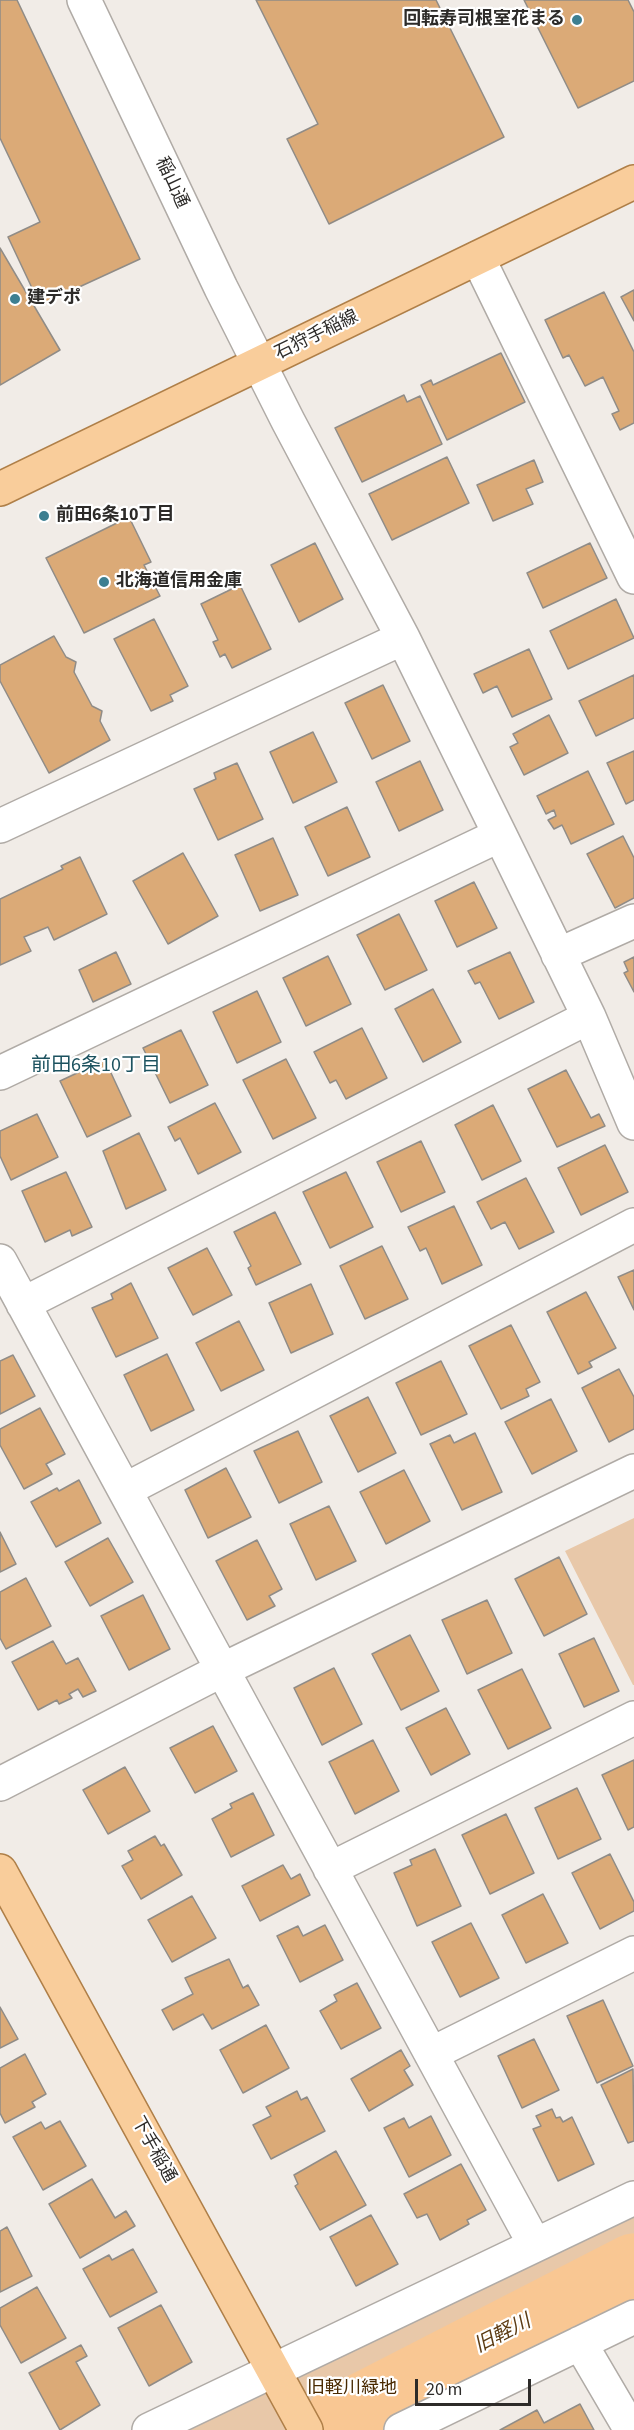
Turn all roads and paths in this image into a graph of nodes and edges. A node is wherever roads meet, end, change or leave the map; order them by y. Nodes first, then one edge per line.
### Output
1 (84, 0) edge
2 (634, 182) edge
3 (478, 258) junction
4 (260, 364) junction
5 (0, 489) edge
6 (634, 577) edge
7 (403, 638) junction
8 (0, 826) edge
9 (500, 835) junction
10 (634, 921) edge
11 (558, 955) junction
12 (589, 1017) junction
13 (0, 1073) edge
14 (634, 1123) edge
15 (634, 1225) edge
16 (0, 1261) edge
17 (23, 1304) junction
18 (634, 1471) edge
19 (125, 1490) junction
20 (222, 1670) junction
21 (634, 1718) edge
22 (0, 1784) edge
23 (330, 1869) junction
24 (0, 1870) edge
25 (634, 1953) edge
26 (431, 2054) junction
27 (634, 2198) edge
28 (535, 2245) junction
29 (634, 2317) edge
30 (580, 2343) junction
31 (274, 2370) junction
32 (149, 2430) edge
33 (306, 2430) edge
34 (401, 2430) edge
35 (631, 2430) edge

1 - 4 street, 稲山通
2 - 3 main road, 石狩手稲線
3 - 4 main road, 石狩手稲線
3 - 6 street
4 - 5 main road, 石狩手稲線
4 - 7 street, 稲山通
7 - 8 street
7 - 9 street, 稲山通
9 - 11 street, 稲山通
9 - 13 street
10 - 11 street
11 - 12 street, 稲山通
12 - 14 street, 稲山通
12 - 17 street
15 - 19 street
16 - 17 street
17 - 19 street
18 - 20 street
19 - 20 street
20 - 22 street
20 - 23 street
21 - 23 street
23 - 26 street
24 - 31 main road, 下手稲通
25 - 26 street
26 - 28 street
27 - 28 street
28 - 31 street
29 - 30 street
30 - 34 street
30 - 35 street
31 - 32 street
31 - 33 main road, 下手稲通

